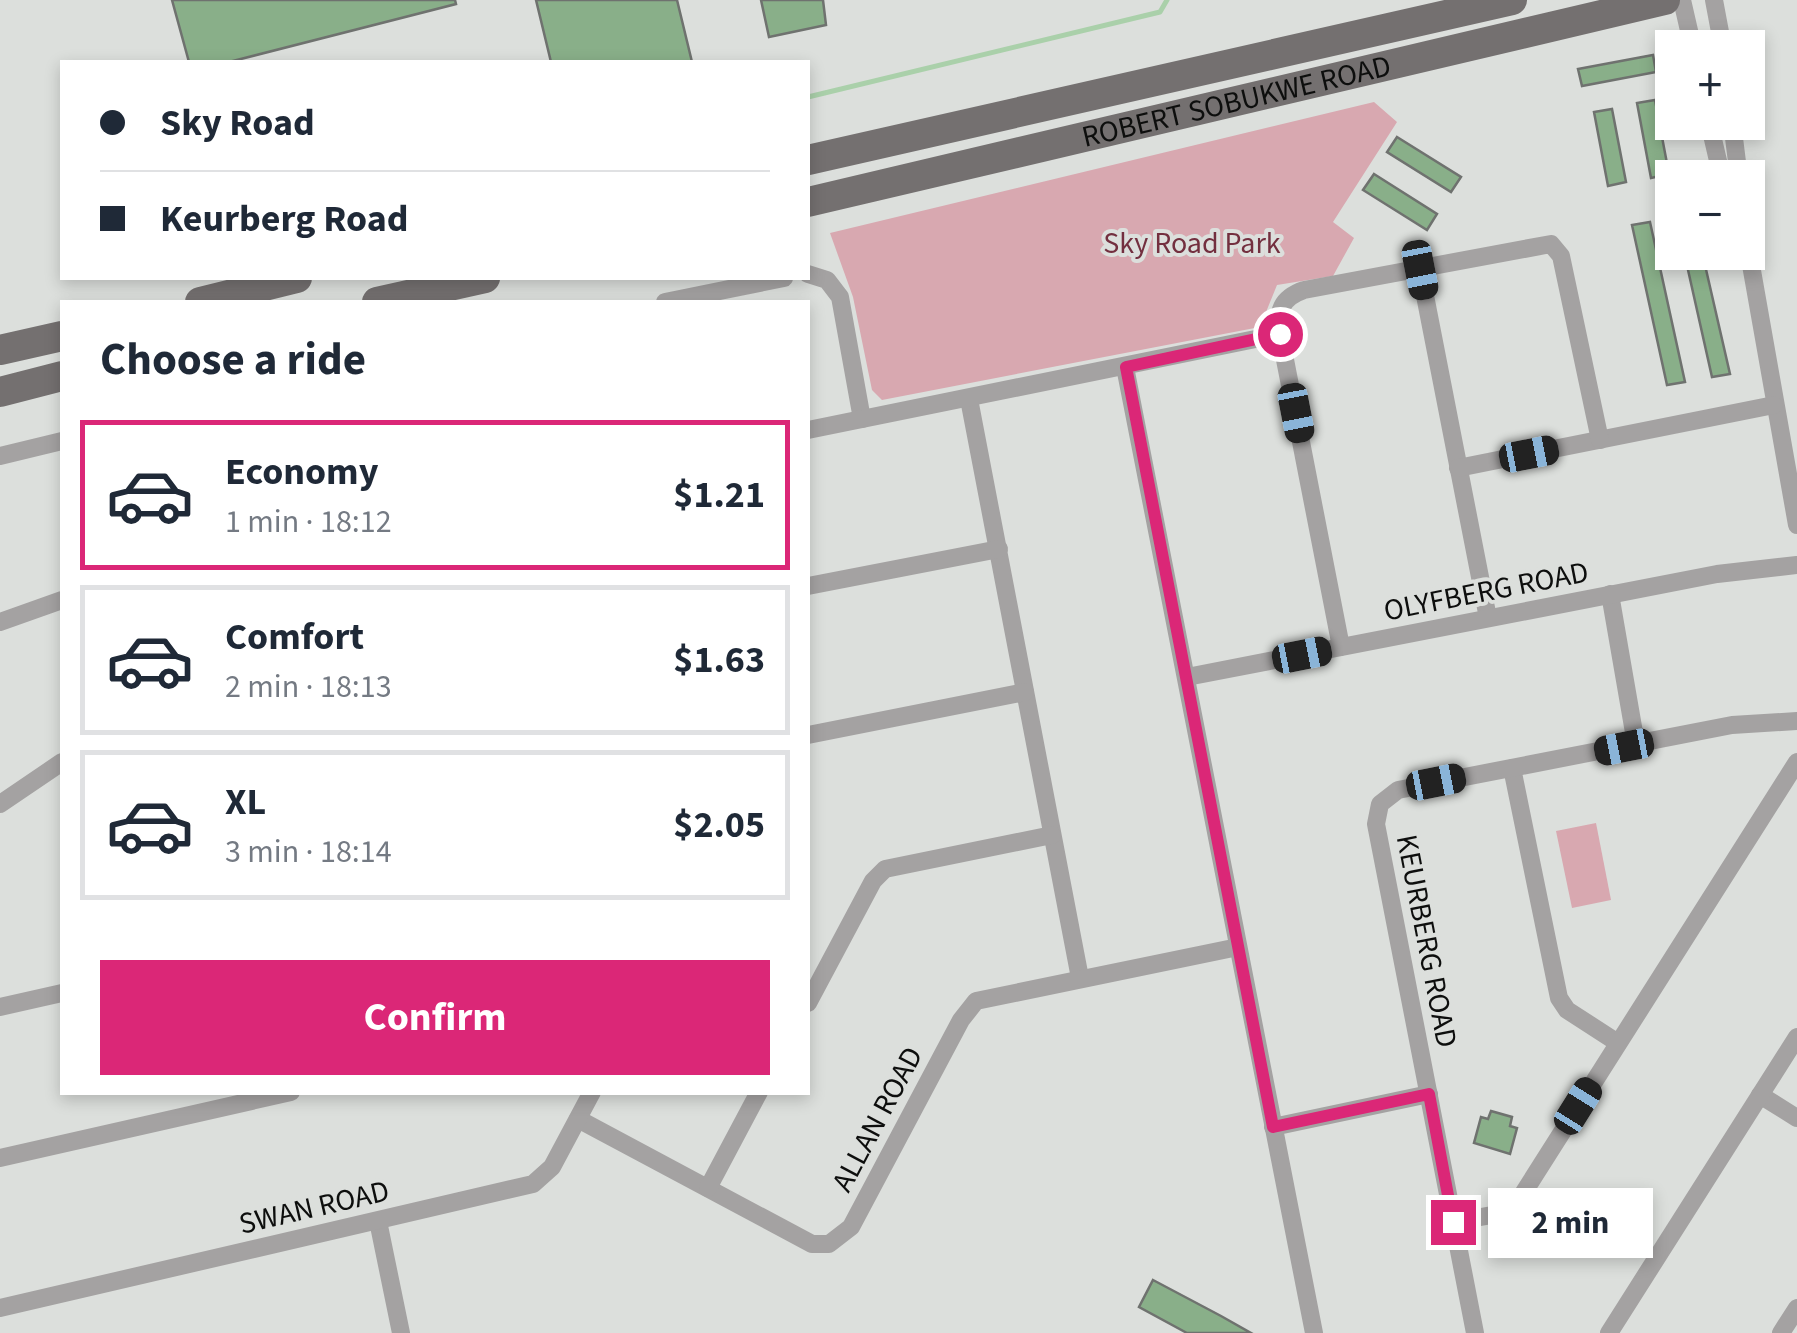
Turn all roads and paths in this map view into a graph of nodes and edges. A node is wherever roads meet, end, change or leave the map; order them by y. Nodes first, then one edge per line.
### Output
1 (1436, 0) edge
2 (1512, 0) edge
3 (1665, 0) edge
4 (1682, 0) edge
5 (1714, 0) edge
6 (1398, 24) junction
7 (1689, 30) edge
8 (1720, 30) edge
9 (810, 160) edge
10 (810, 202) edge
11 (1420, 270) junction
12 (1749, 270) edge
13 (810, 275) edge
14 (289, 280) edge
15 (476, 280) edge
16 (774, 280) edge
17 (208, 300) edge
18 (386, 300) edge
19 (675, 300) edge
20 (1280, 334) junction
21 (60, 336) edge
22 (0, 350) edge
23 (1126, 367) junction
24 (60, 377) edge
25 (0, 392) edge
26 (968, 399) junction
27 (1774, 405) junction
28 (862, 420) junction
29 (810, 430) edge
30 (1600, 440) junction
31 (60, 441) edge
32 (0, 456) edge
33 (1458, 468) junction
34 (1797, 525) edge
35 (998, 549) junction
36 (1797, 565) edge
37 (810, 586) edge
38 (1610, 594) junction
39 (60, 601) edge
40 (1488, 618) junction
41 (0, 622) edge
42 (1341, 647) junction
43 (1187, 677) junction
44 (1025, 692) junction
45 (1797, 720) edge
46 (810, 736) edge
47 (1636, 744) junction
48 (1797, 762) edge
49 (60, 763) edge
50 (1512, 768) junction
51 (0, 804) edge
52 (1052, 835) junction
53 (1238, 948) junction
54 (1080, 978) junction
55 (60, 993) edge
56 (810, 999) edge
57 (0, 1007) edge
58 (1797, 1037) edge
59 (1618, 1043) junction
60 (1429, 1094) junction
61 (278, 1095) edge
62 (590, 1095) edge
63 (757, 1095) edge
64 (1760, 1095) junction
65 (1797, 1118) edge
66 (578, 1119) junction
67 (1273, 1127) junction
68 (0, 1158) edge
69 (708, 1188) junction
70 (378, 1221) junction
71 (1453, 1222) junction
72 (0, 1308) edge
73 (1797, 1308) edge
74 (401, 1333) edge
75 (1314, 1333) edge
76 (1475, 1333) edge
77 (1609, 1333) edge
78 (1781, 1333) edge

1 - 6 main road
2 - 6 main road, ROBERT SOBUKWE ROAD
3 - 10 main road, ROBERT SOBUKWE ROAD
4 - 7 street
5 - 8 street
6 - 9 main road, ROBERT SOBUKWE ROAD
11 - 20 street
11 - 30 street
11 - 33 street
12 - 27 street
13 - 28 street
14 - 17 main road
15 - 18 main road
16 - 19 street
20 - 23 street
20 - 42 street
21 - 22 main road
23 - 26 street
23 - 43 street
24 - 25 main road
26 - 28 street
26 - 35 street
27 - 30 street
27 - 34 street
28 - 29 street
30 - 33 street
31 - 32 street
33 - 40 street
35 - 37 street
35 - 44 street
36 - 38 street, OLYFBERG ROAD
38 - 40 street, OLYFBERG ROAD
38 - 47 street
39 - 41 street
40 - 42 street, OLYFBERG ROAD
42 - 43 street, OLYFBERG ROAD
43 - 53 street
44 - 46 street
44 - 52 street
45 - 47 street, KEURBERG ROAD
47 - 50 street, KEURBERG ROAD
48 - 59 street
49 - 51 street
50 - 59 street
50 - 60 street, KEURBERG ROAD
52 - 54 street
52 - 56 street
53 - 54 street, ALLAN ROAD
53 - 67 street
54 - 69 street, ALLAN ROAD
55 - 57 street
58 - 64 street
59 - 71 street
60 - 67 street
60 - 71 street, KEURBERG ROAD
61 - 68 street
62 - 66 street, SWAN ROAD
63 - 69 street
64 - 65 street
64 - 77 street
66 - 69 street, ALLAN ROAD
66 - 70 street, SWAN ROAD
67 - 75 street
70 - 72 street, SWAN ROAD
70 - 74 street
71 - 76 street, KEURBERG ROAD
73 - 78 street

